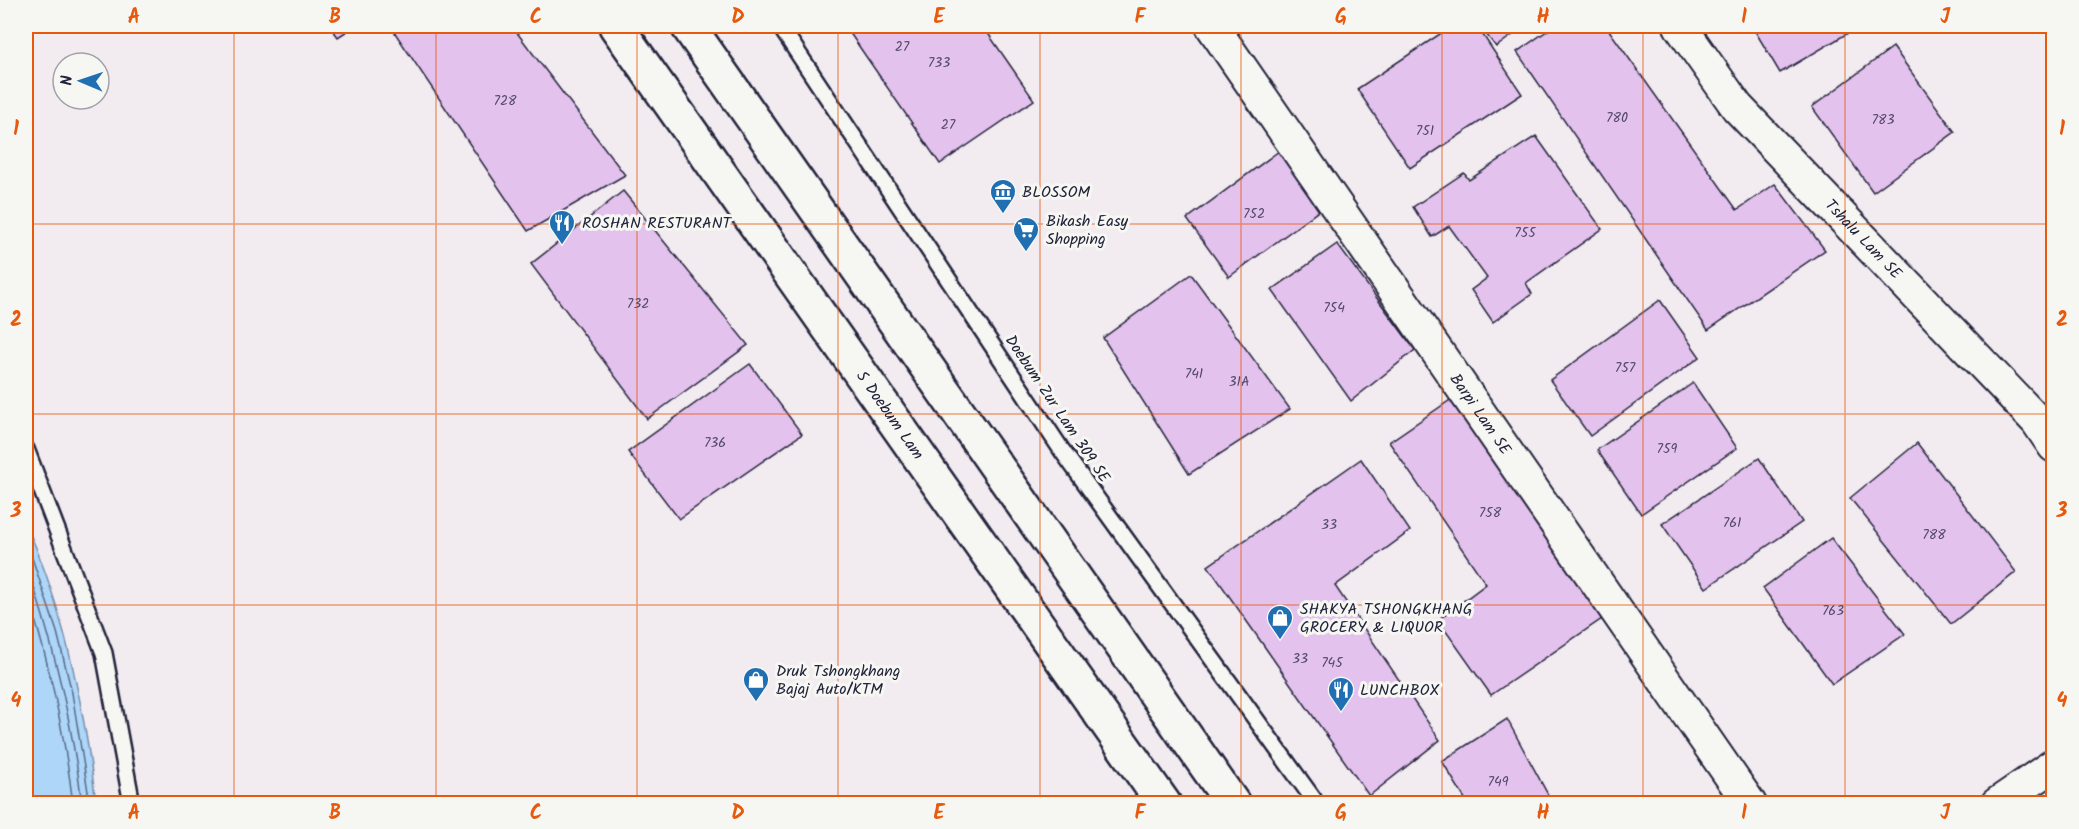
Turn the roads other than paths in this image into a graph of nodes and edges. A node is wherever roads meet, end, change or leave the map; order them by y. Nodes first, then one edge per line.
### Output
1 (616, 26) edge
2 (688, 26) edge
3 (780, 26) edge
4 (1212, 26) edge
5 (1680, 26) edge
6 (2048, 433) edge
7 (26, 449) edge
8 (2054, 765) edge
9 (132, 804) edge
10 (1164, 804) edge
11 (1233, 804) edge
12 (1317, 804) edge
13 (1750, 804) edge
14 (1997, 804) edge

1 - 10 highway, S Doebum Lam
2 - 11 highway
3 - 12 lane, Doebum Zur Lam 309 SE
4 - 13 street, Barpi Lam SE
5 - 6 street, Tshalu Lam SE
7 - 9 lane
8 - 14 street

